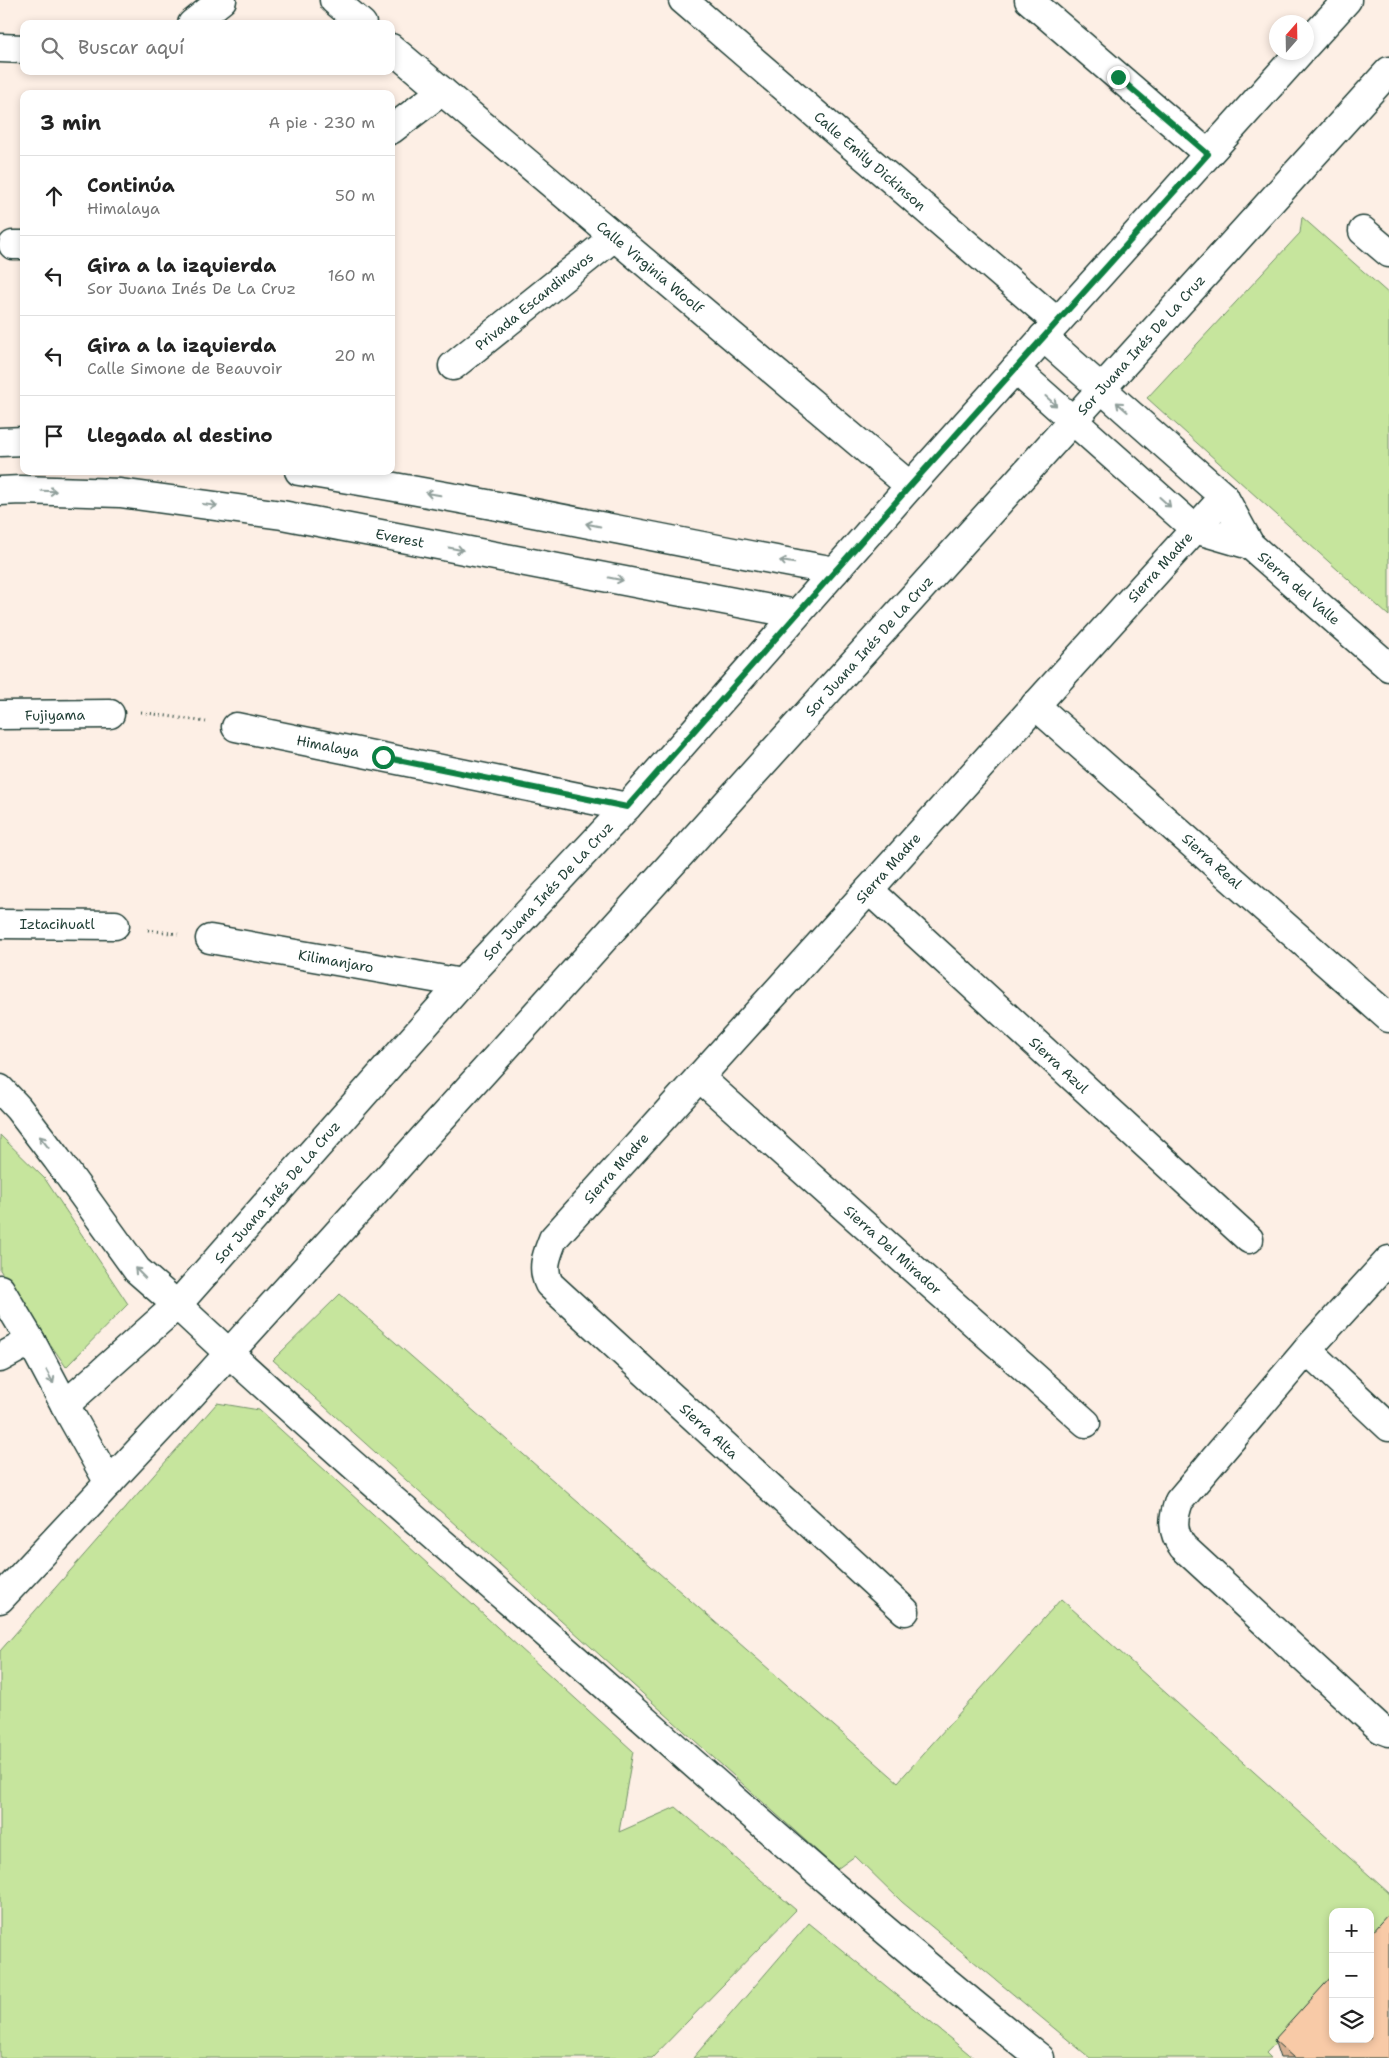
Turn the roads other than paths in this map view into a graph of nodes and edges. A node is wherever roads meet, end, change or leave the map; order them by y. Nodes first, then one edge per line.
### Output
1 (222, 0) edge
2 (334, 0) edge
3 (683, 0) edge
4 (1029, 0) edge
5 (1347, 0) edge
6 (197, 20) edge
7 (357, 20) edge
8 (1314, 36) edge
9 (0, 48) edge
10 (20, 49) edge
11 (395, 51) edge
12 (1293, 60) edge
13 (1389, 72) edge
14 (442, 91) junction
15 (395, 127) edge
16 (1208, 154) junction
17 (1364, 231) dead end
18 (614, 237) junction
19 (1389, 253) edge
20 (1050, 330) junction
21 (453, 366) dead end
22 (1015, 369) junction
23 (1101, 389) junction
24 (1073, 420) junction
25 (20, 441) edge
26 (0, 442) edge
27 (323, 475) edge
28 (910, 486) junction
29 (0, 491) edge
30 (1224, 497) junction
31 (1195, 529) junction
32 (1250, 545) junction
33 (835, 571) junction
34 (796, 614) junction
35 (1389, 667) edge
36 (1035, 704) junction
37 (110, 714) road end
38 (0, 716) edge
39 (236, 727) road end
40 (627, 807) junction
41 (868, 890) junction
42 (0, 924) edge
43 (115, 925) road end
44 (210, 939) road end
45 (462, 983) junction
46 (1389, 1018) edge
47 (699, 1077) junction
48 (0, 1089) edge
49 (552, 1239) joint
50 (1249, 1239) dead end
51 (1389, 1260) edge
52 (0, 1290) edge
53 (177, 1306) junction
54 (31, 1341) junction
55 (1307, 1350) junction
56 (228, 1353) junction
57 (0, 1358) edge
58 (65, 1405) junction
59 (1086, 1423) dead end
60 (1389, 1427) edge
61 (109, 1483) junction
62 (0, 1599) edge
63 (905, 1611) dead end
64 (1389, 1732) edge
65 (1040, 2058) edge

1 - 6 street
2 - 7 street
3 - 20 street, Calle Emily Dickinson
4 - 16 street
5 - 8 street
9 - 10 street
11 - 14 street, Calle Virginia Woolf
12 - 16 street, Sor Juana Inés De La Cruz
13 - 23 street, Sor Juana Inés De La Cruz
14 - 15 street
14 - 18 street, Calle Virginia Woolf
16 - 20 street, Sor Juana Inés De La Cruz
17 - 19 street
18 - 21 street, Privada Escandinavos
18 - 28 street, Calle Virginia Woolf
20 - 22 street, Sor Juana Inés De La Cruz
20 - 23 street, Calle Emily Dickinson
22 -> 24 street
22 - 28 street, Sor Juana Inés De La Cruz
23 - 24 street, Sor Juana Inés De La Cruz
30 -> 23 street, Calle Emily Dickinson
24 -> 31 street
24 - 56 street, Sor Juana Inés De La Cruz
25 - 26 street
33 -> 27 street
28 - 33 street, Sor Juana Inés De La Cruz
29 -> 34 street, Everest
30 - 31 street, Sierra Madre
30 - 32 street, Sierra del Valle
31 - 32 street
31 - 36 street, Sierra Madre
32 - 35 street, Sierra del Valle
33 - 34 street, Sor Juana Inés De La Cruz
34 - 40 street, Sor Juana Inés De La Cruz
36 - 41 street, Sierra Madre
36 - 46 street, Sierra Real
37 - 38 street, Fujiyama
39 - 40 street, Himalaya
40 - 45 street, Sor Juana Inés De La Cruz
41 - 47 street, Sierra Madre
41 - 50 street, Sierra Azul
42 - 43 street, Iztacihuatl
44 - 45 street, Kilimanjaro
45 - 53 street, Sor Juana Inés De La Cruz
47 - 49 street, Sierra Madre
47 - 59 street, Sierra Del Mirador
53 -> 48 street
49 - 63 street, Sierra Alta
51 - 55 street
52 - 54 street
53 - 56 street
53 - 58 street, Sor Juana Inés De La Cruz
54 - 57 street
54 -> 58 street
55 - 60 street
55 - 64 street
56 - 61 street, Sor Juana Inés De La Cruz
56 - 65 street
58 - 61 street
61 - 62 street

